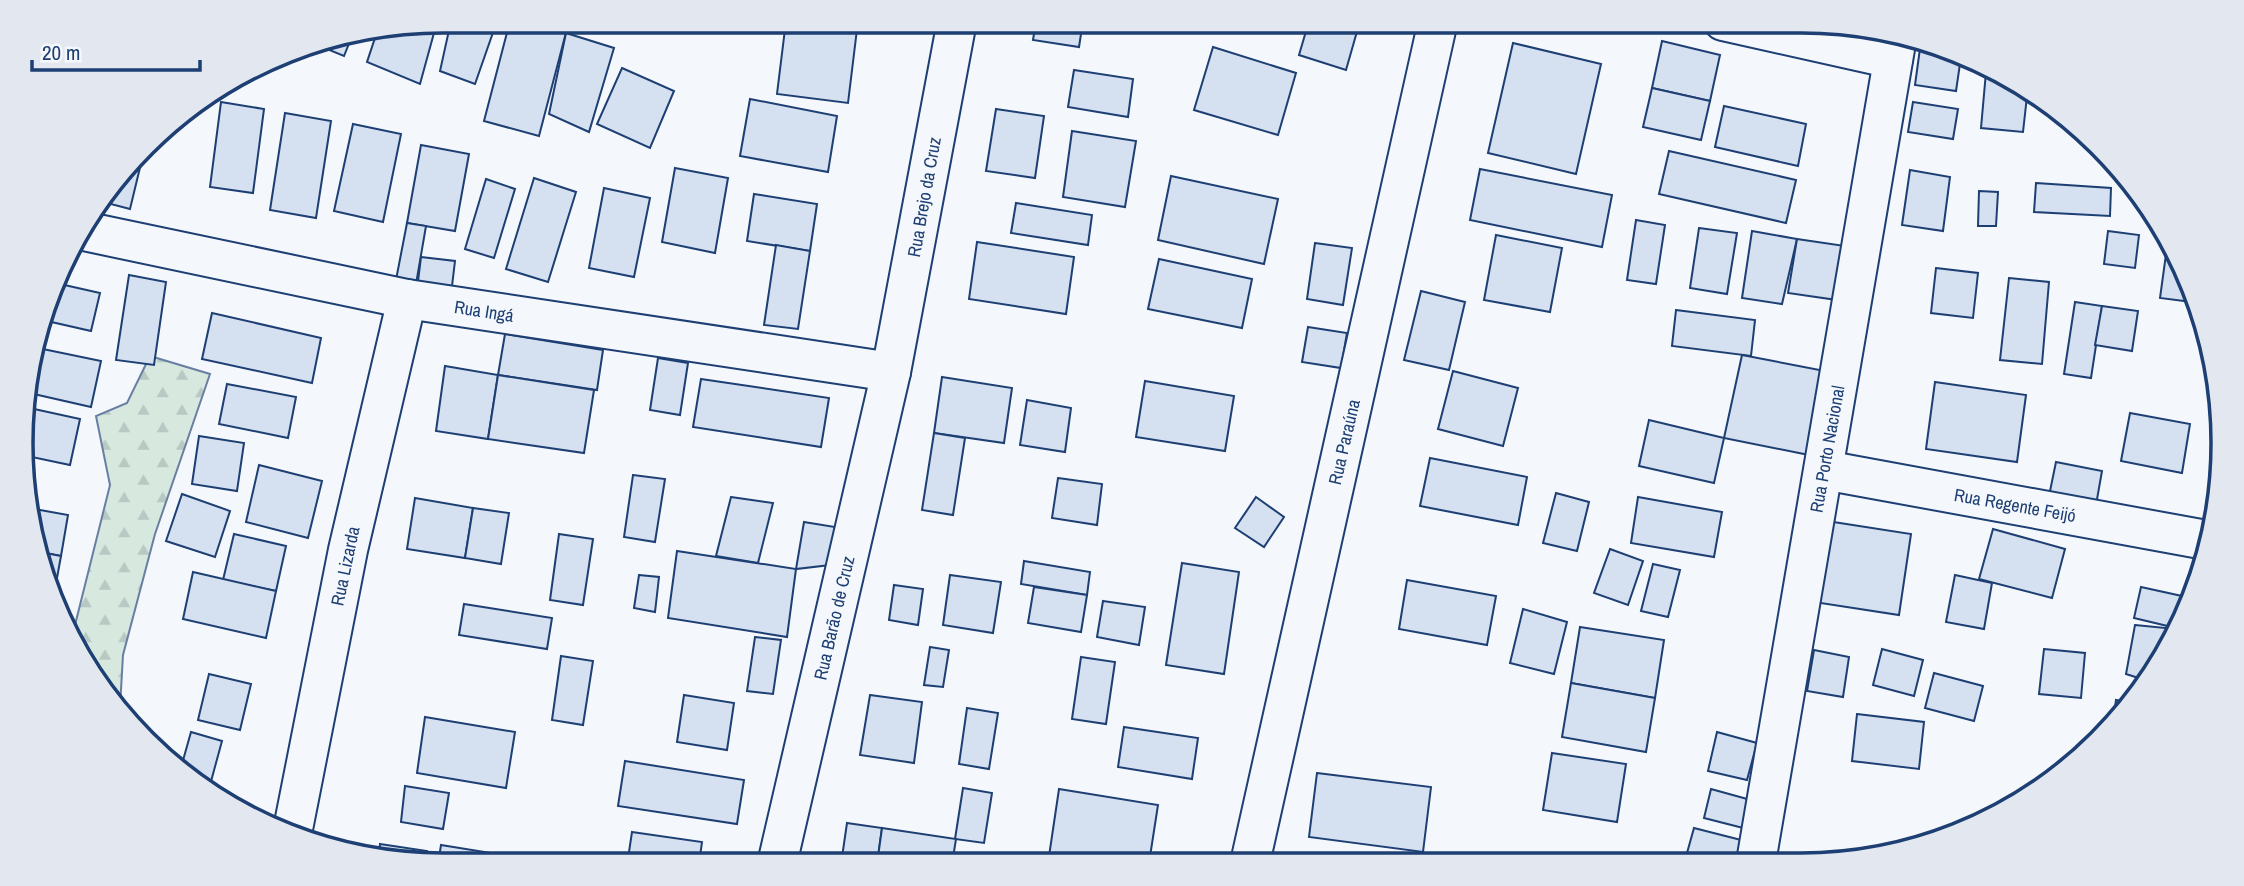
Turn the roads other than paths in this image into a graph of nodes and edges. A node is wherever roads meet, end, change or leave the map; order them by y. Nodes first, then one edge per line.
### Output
1 (955, 33) edge
2 (1434, 33) edge
3 (1799, 33) edge
4 (1895, 48) edge
5 (91, 233) edge
6 (407, 299) junction
7 (891, 372) junction
8 (1824, 470) junction
9 (2199, 539) edge
10 (294, 825) edge
11 (780, 853) edge
12 (1252, 853) edge
13 (1758, 853) edge

1 - 7 street, Rua Brejo da Cruz
2 - 12 street, Rua Paraúna
3 - 4 street
4 - 8 street, Rua Porto Nacional
5 - 6 street, Rua Ingá
6 - 7 street, Rua Ingá
6 - 10 street, Rua Lizarda
7 - 11 street, Rua Barão de Cruz
8 - 9 street, Rua Regente Feijó
8 - 13 street, Rua Porto Nacional

